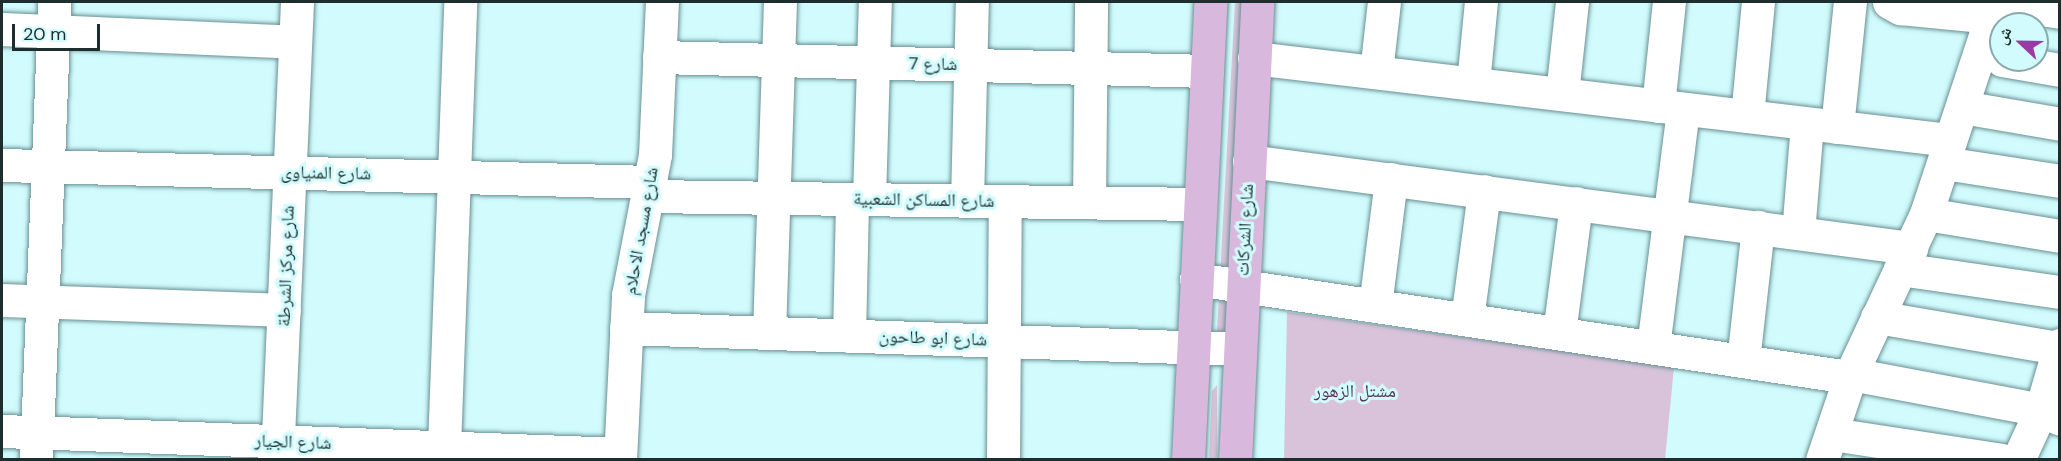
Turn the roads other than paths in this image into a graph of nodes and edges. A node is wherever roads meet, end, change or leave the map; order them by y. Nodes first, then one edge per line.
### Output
1 (297, 2) edge
2 (460, 2) edge
3 (662, 2) edge
4 (780, 2) edge
5 (875, 2) edge
6 (972, 2) edge
7 (1091, 2) edge
8 (1210, 2) edge
9 (1257, 2) edge
10 (1384, 2) edge
11 (1481, 2) edge
12 (1572, 2) edge
13 (1669, 2) edge
14 (1758, 2) edge
15 (1850, 2) edge
16 (1889, 2) edge
17 (1952, 7) edge
18 (1995, 7) edge
19 (2060, 12) edge
20 (54, 16) edge
21 (2, 29) edge
22 (295, 42) junction
23 (659, 57) junction
24 (1254, 58) junction
25 (778, 60) junction
26 (873, 62) junction
27 (971, 65) junction
28 (1989, 66) edge
29 (1090, 68) junction
30 (1207, 71) junction
31 (1376, 72) junction
32 (1473, 83) junction
33 (1562, 94) junction
34 (1671, 107) junction
35 (1962, 107) junction
36 (1747, 116) junction
37 (2060, 124) edge
38 (1822, 126) junction
39 (1947, 152) junction
40 (1249, 161) junction
41 (2, 165) edge
42 (48, 166) junction
43 (290, 172) junction
44 (453, 176) junction
45 (1391, 179) junction
46 (2060, 181) edge
47 (649, 189) junction
48 (1484, 191) junction
49 (774, 198) junction
50 (860, 199) junction
51 (967, 201) junction
52 (1005, 201) junction
53 (1089, 202) junction
54 (1576, 203) junction
55 (1200, 204) junction
56 (1926, 214) junction
57 (1669, 216) junction
58 (1758, 227) junction
59 (1798, 233) junction
60 (2060, 236) edge
61 (1905, 258) junction
62 (1196, 279) junction
63 (1242, 286) junction
64 (2060, 292) edge
65 (2, 300) edge
66 (42, 302) junction
67 (1375, 306) junction
68 (284, 310) junction
69 (1877, 317) junction
70 (1467, 320) junction
71 (626, 328) junction
72 (769, 333) junction
73 (1559, 333) junction
74 (849, 336) junction
75 (1004, 341) junction
76 (2059, 346) edge
77 (1193, 347) junction
78 (1653, 347) junction
79 (1239, 349) junction
80 (1743, 361) junction
81 (1850, 376) junction
82 (2050, 415) edge
83 (2, 431) edge
84 (37, 446) edge
85 (444, 447) junction
86 (1827, 447) edge
87 (278, 450) edge
88 (620, 457) edge
89 (1003, 459) edge
90 (1188, 459) edge
91 (1234, 459) edge
92 (2001, 459) edge
93 (2018, 459) edge

1 - 22 street, شارع مركز الشرطة
2 - 44 street
3 - 23 street, شارع مسجد الاحلام
4 - 25 street
5 - 26 street
6 - 27 street
7 - 29 street
8 - 30 main road
9 - 24 main road, شارع الشركات
10 - 31 street
11 - 32 street
12 - 33 street
13 - 34 street
14 - 36 street
15 - 38 street
16 - 17 street
17 - 18 street
18 - 19 street
20 - 21 street
20 - 22 street
20 - 42 street
22 - 43 street, شارع مركز الشرطة
23 - 25 street, شارع 7
23 - 47 street, شارع مسجد الاحلام
24 - 31 street
24 - 40 main road, شارع الشركات
25 - 26 street, شارع 7
25 - 49 street
26 - 27 street, شارع 7
26 - 50 street
27 - 29 street, شارع 7
27 - 51 street
28 - 35 street
29 - 30 street, شارع 7
29 - 53 street
30 - 55 main road
31 - 32 street
32 - 33 street
33 - 34 street
34 - 36 street
34 - 57 street
35 - 37 street
35 - 39 street
36 - 38 street
38 - 39 street
38 - 59 street
39 - 46 street
39 - 56 street
40 - 45 street
40 - 63 main road, شارع الشركات
41 - 42 street, شارع المنياوى
42 - 43 street, شارع المنياوى
42 - 66 street
43 - 44 street, شارع المنياوى
43 - 68 street, شارع مركز الشرطة
44 - 47 street, شارع المنياوى
44 - 85 street
45 - 48 street
45 - 67 street
47 - 49 street, شارع المساكن الشعبية
47 - 71 street, شارع مسجد الاحلام
48 - 54 street
48 - 70 street
49 - 50 street, شارع المساكن الشعبية
49 - 72 street
50 - 51 street, شارع المساكن الشعبية
50 - 74 street
51 - 52 street, شارع المساكن الشعبية
52 - 53 street, شارع المساكن الشعبية
52 - 75 street
53 - 55 street, شارع المساكن الشعبية
54 - 57 street
54 - 73 street
55 - 62 main road
56 - 60 street
56 - 61 street
57 - 58 street
57 - 78 street
58 - 59 street
58 - 80 street
59 - 61 street
61 - 64 street
61 - 69 street
62 - 63 street
62 - 77 main road
63 - 67 street
63 - 79 main road, شارع الشركات
65 - 66 street
66 - 68 street
66 - 84 street
67 - 70 street
68 - 87 street, شارع مركز الشرطة
69 - 76 street
69 - 81 street
70 - 73 street
71 - 72 street, شارع ابو طاحون
71 - 88 street, شارع مسجد الاحلام
72 - 74 street, شارع ابو طاحون
73 - 78 street
74 - 75 street, شارع ابو طاحون
75 - 77 street, شارع ابو طاحون
75 - 89 street
76 - 82 street
77 - 79 street, شارع ابو طاحون
77 - 90 main road
78 - 80 street
79 - 91 main road, شارع الشركات
80 - 81 street
81 - 82 street
81 - 86 street
82 - 93 street
83 - 84 street, شارع الجيار
84 - 87 street, شارع الجيار
85 - 87 street, شارع الجيار
85 - 88 street, شارع الجيار
86 - 92 street

